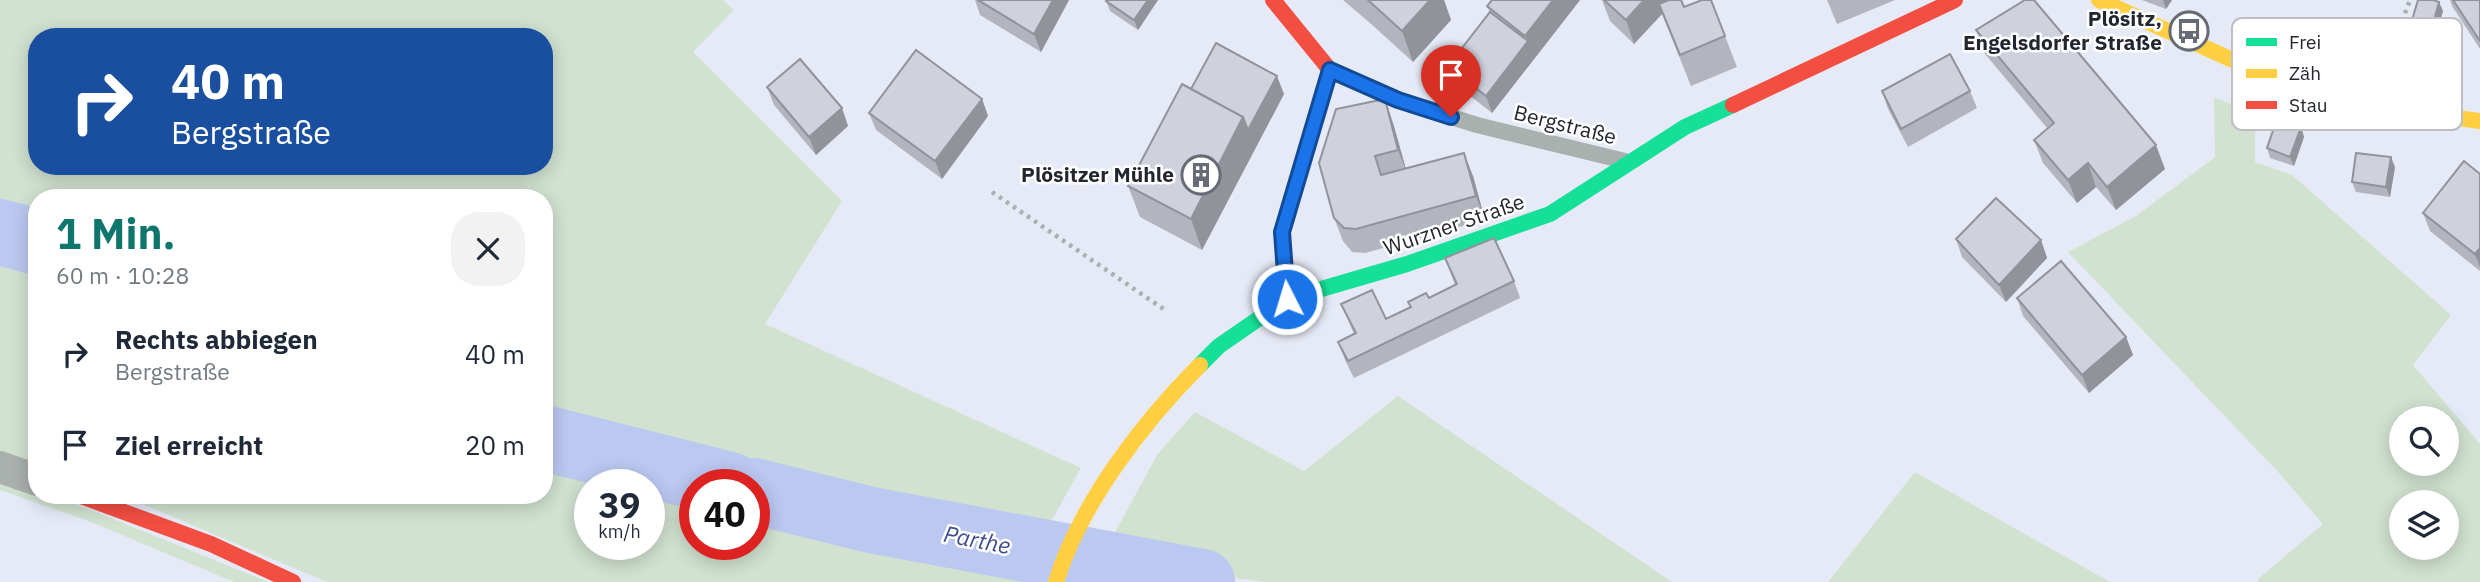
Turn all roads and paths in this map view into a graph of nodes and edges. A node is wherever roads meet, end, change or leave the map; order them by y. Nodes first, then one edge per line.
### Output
1 (1273, 0) edge
2 (1955, 0) edge
3 (2099, 0) edge
4 (2410, 0) edge
5 (2403, 18) edge
6 (2232, 60) edge
7 (1330, 70) junction
8 (2462, 119) edge
9 (2480, 121) edge
10 (1632, 163) junction
11 (992, 192) dead end
12 (1287, 299) junction
13 (1165, 310) dead end
14 (0, 467) edge
15 (28, 477) edge
16 (102, 504) edge
17 (293, 582) edge
18 (1056, 582) edge

1 - 7 street, Bergstraße
2 - 10 street, Wurzner Straße
3 - 6 street
4 - 5 path
7 - 10 lane, Bergstraße
7 - 12 street
8 - 9 street
10 - 12 street, Wurzner Straße
11 - 13 path
12 - 18 street, Wurzner Straße
14 - 15 street
16 - 17 street

